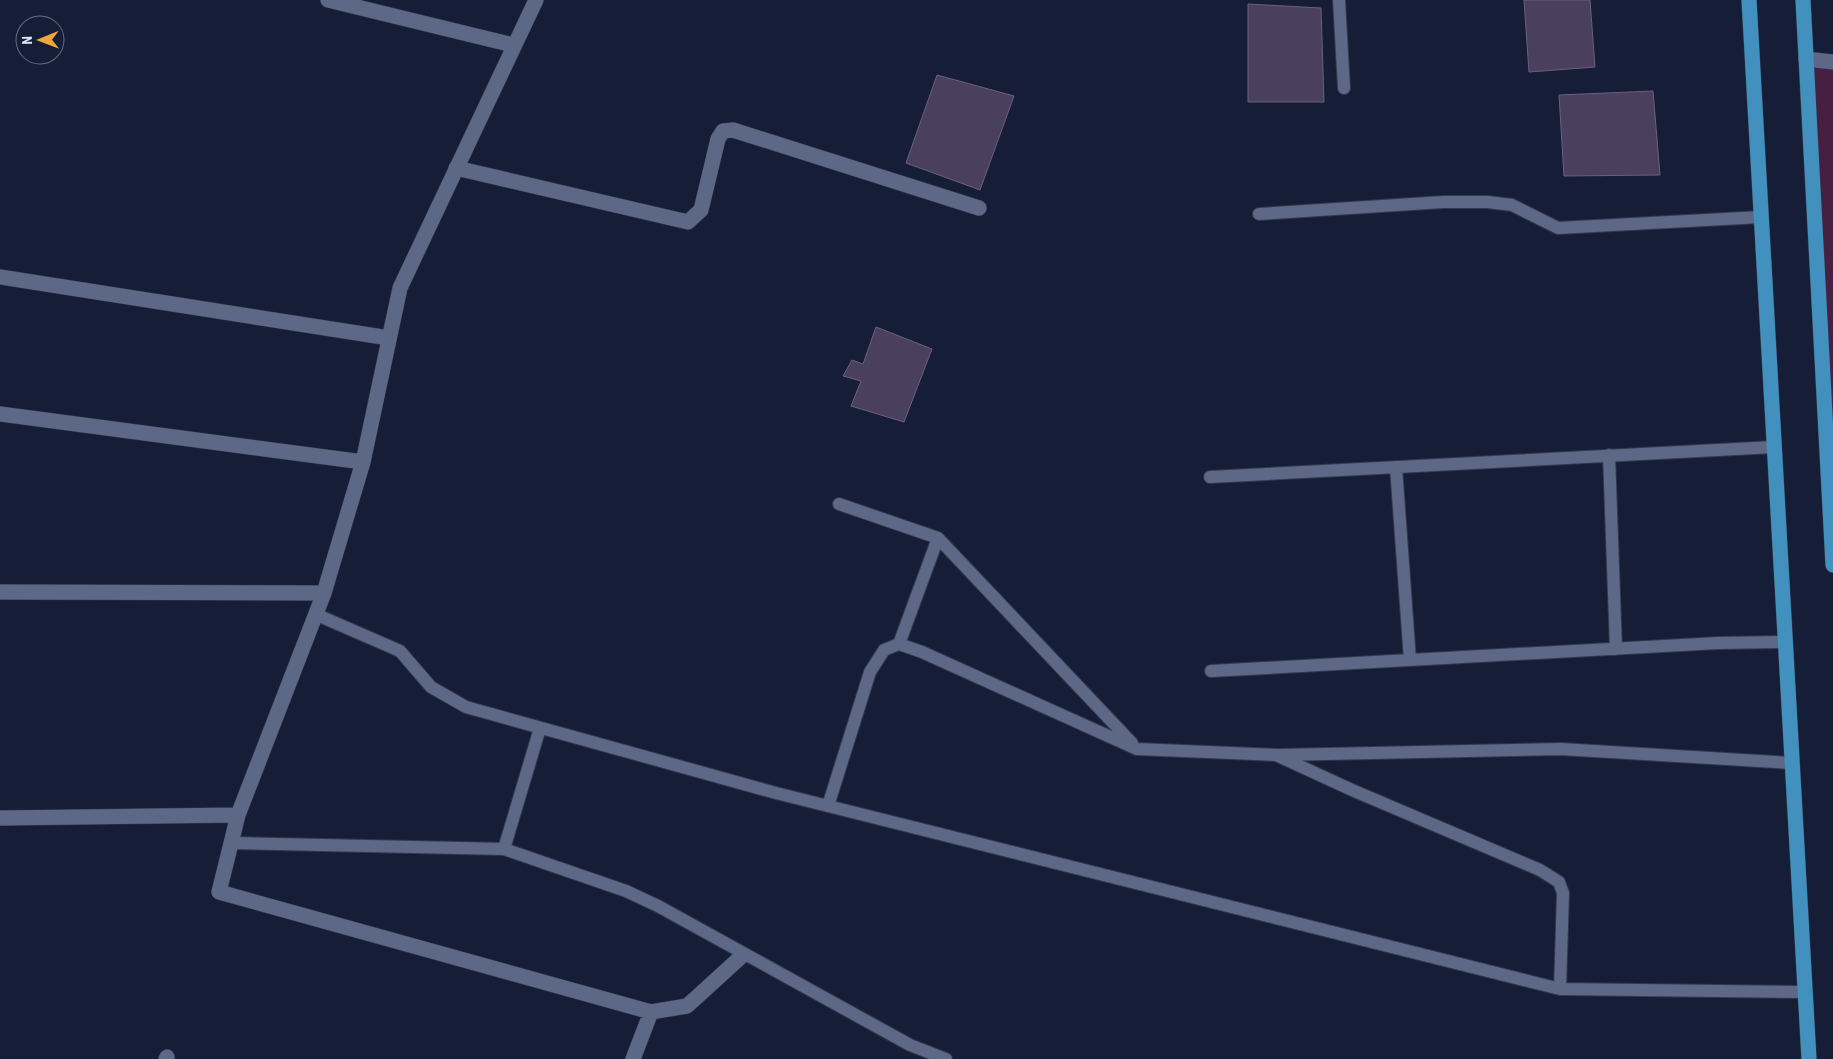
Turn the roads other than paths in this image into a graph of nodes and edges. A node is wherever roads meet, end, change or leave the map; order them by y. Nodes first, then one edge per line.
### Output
1 (328, 0) edge
2 (536, 0) edge
3 (1339, 0) edge
4 (1749, 0) edge
5 (1803, 0) edge
6 (513, 45) junction
7 (1806, 58) junction
8 (1833, 62) edge
9 (1344, 88) dead end
10 (456, 168) junction
11 (979, 208) dead end
12 (1259, 214) dead end
13 (1761, 217) junction
14 (0, 276) edge
15 (389, 338) junction
16 (0, 414) edge
17 (1774, 447) junction
18 (1609, 455) junction
19 (363, 462) junction
20 (1396, 467) junction
21 (1210, 477) dead end
22 (839, 504) dead end
23 (938, 538) junction
24 (1833, 565) edge
25 (0, 592) edge
26 (324, 593) junction
27 (315, 614) junction
28 (1785, 642) junction
29 (898, 644) junction
30 (1616, 649) junction
31 (1410, 660) junction
32 (1211, 671) dead end
33 (540, 728) junction
34 (1137, 749) junction
35 (1276, 755) junction
36 (1792, 763) junction
37 (828, 806) junction
38 (238, 815) junction
39 (0, 818) edge
40 (232, 843) junction
41 (504, 849) junction
42 (743, 954) junction
43 (1560, 989) junction
44 (1806, 992) junction
45 (651, 1012) junction
46 (633, 1059) edge
47 (946, 1059) edge
48 (1809, 1059) edge

1 - 6 street
2 - 6 street
3 - 9 lane
4 - 13 highway
5 - 7 highway
6 - 10 street
7 - 8 street
7 - 24 highway
10 - 11 street
10 - 15 street
12 - 13 lane
13 - 17 highway
14 - 15 street
15 - 19 street
16 - 19 street
17 - 18 lane
17 - 28 highway
18 - 20 lane
18 - 30 lane
19 - 26 street
20 - 21 lane
20 - 31 lane
22 - 23 lane
23 - 29 lane
23 - 34 lane
25 - 26 street
26 - 27 street
27 - 33 lane
27 - 38 street
28 - 30 lane
28 - 36 highway
29 - 34 lane
29 - 37 lane
30 - 31 lane
31 - 32 lane
33 - 37 lane
33 - 41 lane
34 - 35 lane
35 - 36 lane
35 - 43 lane
36 - 44 highway
37 - 43 lane
38 - 39 street
38 - 40 street
40 - 41 lane
40 - 45 street
41 - 42 lane
42 - 45 street
42 - 47 lane
43 - 44 lane
44 - 48 highway
45 - 46 street

